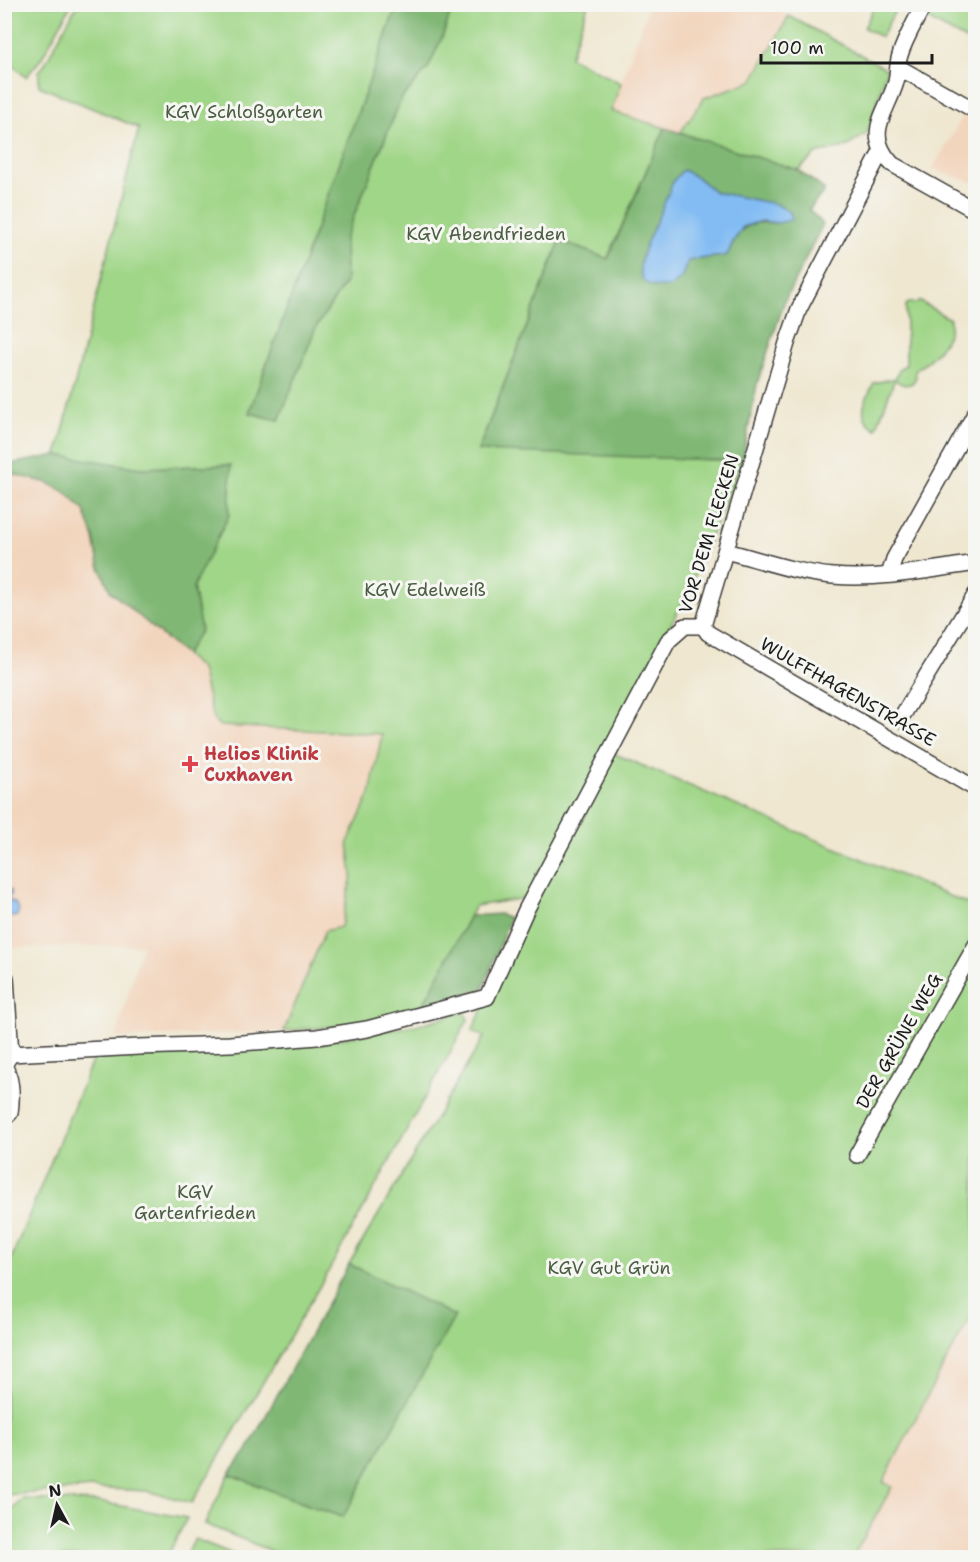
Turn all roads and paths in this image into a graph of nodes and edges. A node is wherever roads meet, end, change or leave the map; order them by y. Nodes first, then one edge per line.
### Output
1 (924, 4) edge
2 (898, 67) junction
3 (975, 111) edge
4 (882, 150) junction
5 (975, 211) edge
6 (975, 412) edge
7 (726, 551) junction
8 (975, 563) edge
9 (890, 575) junction
10 (975, 594) edge
11 (703, 626) junction
12 (904, 713) tunnel mouth
13 (975, 789) edge
14 (975, 945) edge
15 (6, 978) dead end
16 (7, 1062) edge
17 (4, 1118) edge
18 (857, 1155) dead end

1 - 2 street
2 - 3 street
2 - 4 street
4 - 5 street
4 - 7 street, VOR DEM FLECKEN
6 - 9 street
7 - 9 street
7 - 11 street, VOR DEM FLECKEN
8 - 9 street
10 - 12 street
11 - 13 street, WULFFHAGENSTRASSE
11 - 16 street, VOR DEM FLECKEN
14 - 18 street, DER GRÜNE WEG
15 - 16 street
16 - 17 street

